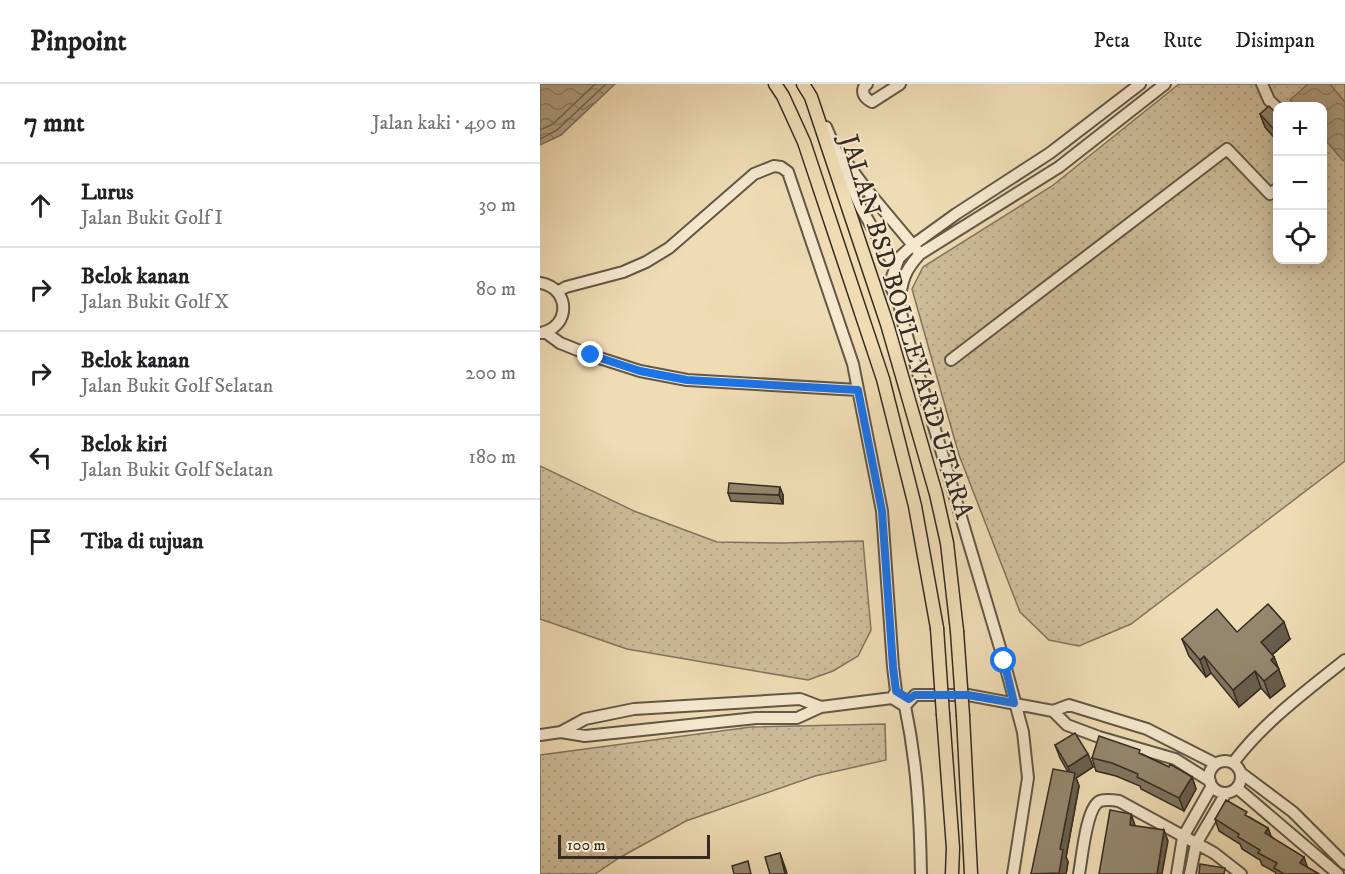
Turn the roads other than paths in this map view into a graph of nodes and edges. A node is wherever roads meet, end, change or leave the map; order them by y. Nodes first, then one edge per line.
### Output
1 (775, 84) edge
2 (803, 84) edge
3 (867, 84) edge
4 (900, 84) edge
5 (1140, 84) edge
6 (1165, 84) edge
7 (1262, 84) edge
8 (811, 97) junction
9 (1273, 104) edge
10 (837, 153) junction
11 (1273, 192) edge
12 (917, 250) junction
13 (895, 267) junction
14 (540, 283) edge
15 (557, 292) junction
16 (899, 303) junction
17 (542, 332) edge
18 (951, 360) dead end
19 (858, 390) junction
20 (1345, 660) edge
21 (894, 695) junction
22 (756, 701) junction
23 (907, 702) junction
24 (1014, 703) junction
25 (821, 707) junction
26 (634, 709) junction
27 (1053, 711) junction
28 (756, 718) junction
29 (637, 731) junction
30 (561, 732) junction
31 (540, 735) edge
32 (1233, 763) junction
33 (1216, 764) junction
34 (1241, 773) junction
35 (1211, 783) junction
36 (1237, 788) junction
37 (1226, 793) junction
38 (1183, 837) junction
39 (1196, 844) junction
40 (1345, 864) edge
41 (921, 874) edge
42 (952, 874) edge
43 (971, 874) edge
44 (1013, 874) edge
45 (1079, 874) edge
46 (1176, 874) edge
47 (1190, 874) edge
48 (1242, 874) edge
49 (1338, 874) edge

1 - 42 main road, JALAN BSD BOULEVARD UTARA, bridge
2 - 8 main road, JALAN BSD BOULEVARD UTARA
3 - 4 street
5 - 12 street
6 - 12 street
7 - 9 street
8 - 10 street
8 - 43 main road, JALAN BSD BOULEVARD UTARA, bridge
10 - 12 street
10 - 13 street
11 - 18 street
12 - 13 street
12 - 16 street
13 - 16 street
14 - 15 street
15 - 17 street
15 - 19 street
16 - 24 street
17 - 19 street
19 - 21 street
20 - 32 street
21 - 23 street
21 - 25 street
22 - 25 street
22 - 26 street
22 - 28 street
23 - 24 street
23 - 41 street
24 - 27 street
24 - 44 street
25 - 28 street
26 - 29 street
26 - 30 street
27 - 33 street
27 - 35 street
28 - 29 street
29 - 30 street
30 - 31 street
32 - 33 street
32 - 34 street
33 - 35 street
34 - 36 street
34 - 40 street
35 - 37 street
35 - 38 street
36 - 37 street
36 - 49 street
37 - 39 street
38 - 39 street
38 - 45 street
38 - 46 street
39 - 47 street
39 - 48 street

